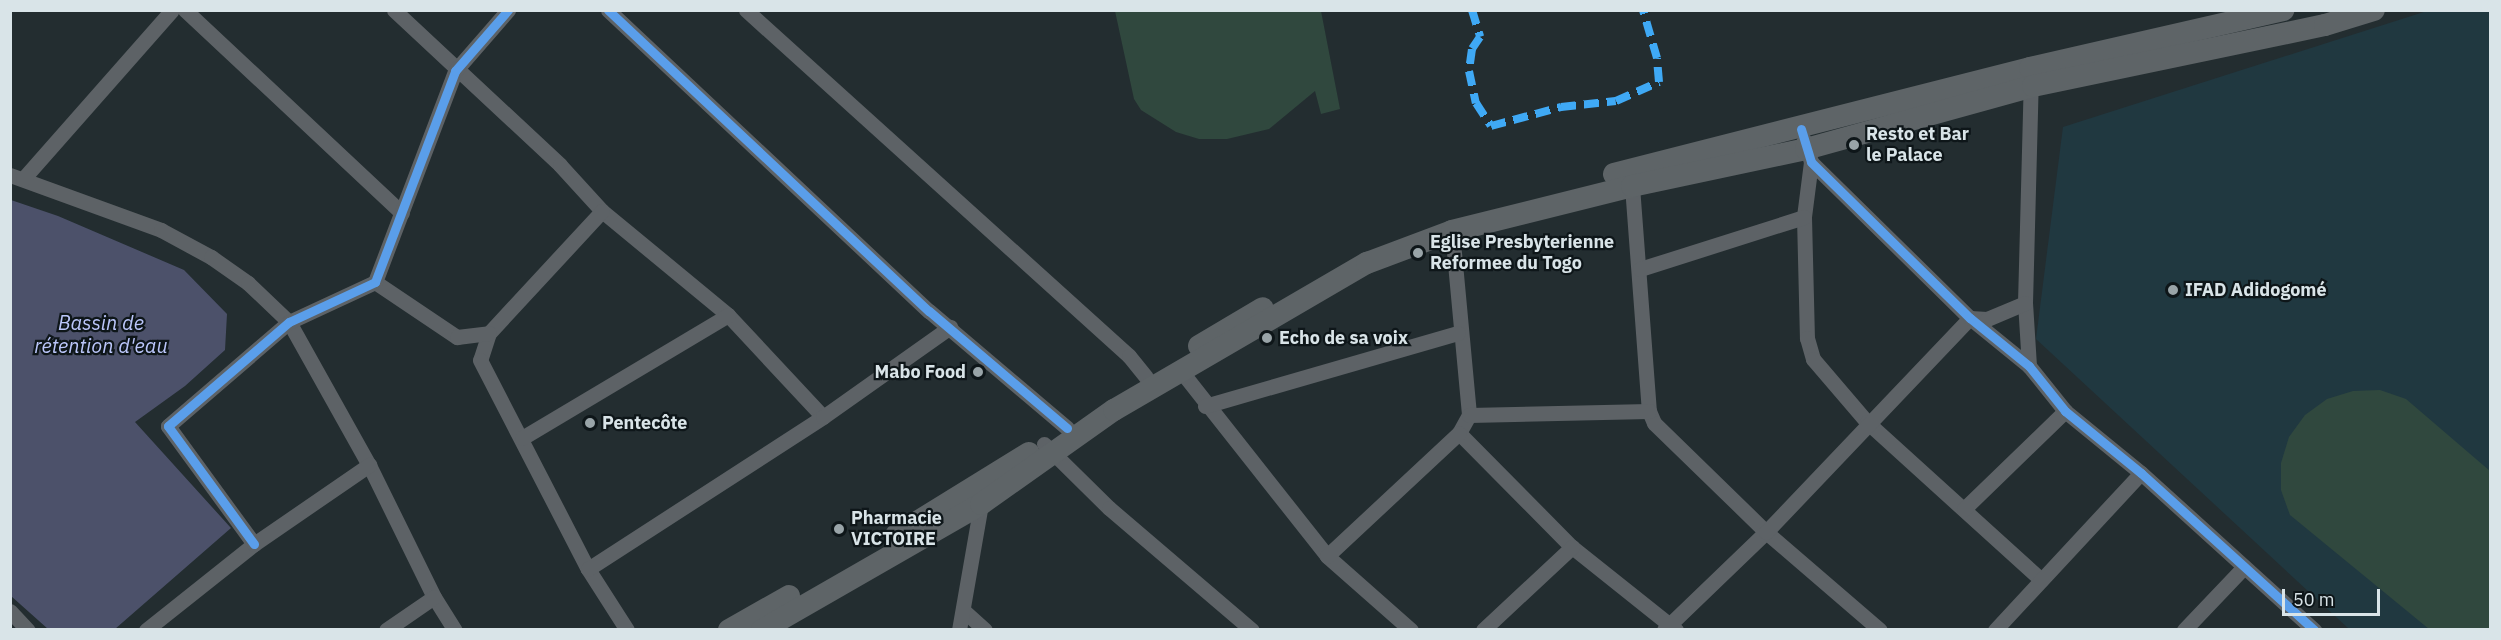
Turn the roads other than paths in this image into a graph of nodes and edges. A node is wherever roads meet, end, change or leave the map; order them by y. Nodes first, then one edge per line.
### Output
1 (172, 10) edge
2 (185, 10) edge
3 (394, 10) edge
4 (508, 10) edge
5 (608, 10) edge
6 (746, 10) edge
7 (2283, 10) edge
8 (2374, 10) edge
9 (455, 71) junction
10 (2031, 76) junction
11 (1806, 147) junction
12 (17, 177) edge
13 (1632, 186) junction
14 (602, 211) junction
15 (402, 213) junction
16 (1804, 217) junction
17 (1452, 231) junction
18 (1640, 269) junction
19 (375, 282) junction
20 (2025, 303) junction
21 (728, 315) junction
22 (1970, 318) junction
23 (289, 322) junction
24 (950, 327) junction
25 (489, 333) junction
26 (1458, 333) junction
27 (457, 337) junction
28 (480, 360) junction
29 (2028, 366) junction
30 (1180, 371) junction
31 (1146, 377) junction
32 (1205, 406) junction
33 (1649, 411) junction
34 (2065, 411) junction
35 (1469, 415) junction
36 (823, 417) junction
37 (1867, 423) junction
38 (1067, 428) junction
39 (1459, 434) junction
40 (522, 438) junction
41 (1048, 449) junction
42 (369, 465) junction
43 (2142, 473) junction
44 (981, 504) junction
45 (1964, 509) junction
46 (1766, 532) junction
47 (254, 544) junction
48 (1572, 547) junction
49 (1327, 556) junction
50 (2244, 567) junction
51 (588, 569) junction
52 (2042, 580) junction
53 (434, 597) junction
54 (10, 611) edge
55 (964, 611) junction
56 (1670, 628) edge
57 (28, 630) edge
58 (146, 630) edge
59 (386, 630) edge
60 (455, 630) edge
61 (627, 630) edge
62 (729, 630) edge
63 (762, 630) edge
64 (959, 630) edge
65 (985, 630) edge
66 (1252, 630) edge
67 (1411, 630) edge
68 (1483, 630) edge
69 (1880, 630) edge
70 (1995, 630) edge
71 (2184, 630) edge
72 (2314, 630) edge

1 - 12 street
2 - 15 street
3 - 9 street
4 - 9 street
5 - 24 street
6 - 31 street
7 - 10 main road
8 - 10 main road
9 - 14 street
9 - 15 street
10 - 11 main road
10 - 20 street
11 - 13 main road
11 - 16 street
11 - 22 street
11 - 31 main road
12 - 23 street
13 - 17 main road
13 - 18 street
14 - 21 street
14 - 25 street
15 - 19 street
16 - 18 street
16 - 37 street
17 - 26 street
17 - 30 main road
18 - 33 street
19 - 23 street
19 - 27 street
20 - 22 street
20 - 29 street
21 - 36 street
21 - 40 street
22 - 29 street
22 - 37 street
23 - 42 street
23 - 47 street
24 - 36 street
24 - 38 street
25 - 27 street
25 - 28 street
26 - 32 street
26 - 35 street
27 - 28 street
28 - 40 street
29 - 34 street
30 - 32 street
30 - 41 main road
31 - 38 main road
32 - 49 street
33 - 35 street
33 - 46 street
34 - 43 street
34 - 45 street
35 - 39 street
36 - 51 street
37 - 45 street
37 - 46 street
38 - 41 main road
39 - 48 street
39 - 49 street
40 - 51 street
41 - 44 main road
41 - 62 main road
41 - 66 street
42 - 47 street
42 - 53 street
43 - 50 street
43 - 52 street
44 - 55 street
44 - 63 main road
45 - 52 street
46 - 56 street
46 - 69 street
47 - 58 street
48 - 56 street
48 - 68 street
49 - 67 street
50 - 71 street
50 - 72 street
51 - 61 street
52 - 70 street
53 - 59 street
53 - 60 street
54 - 57 street
55 - 64 street
55 - 65 street

